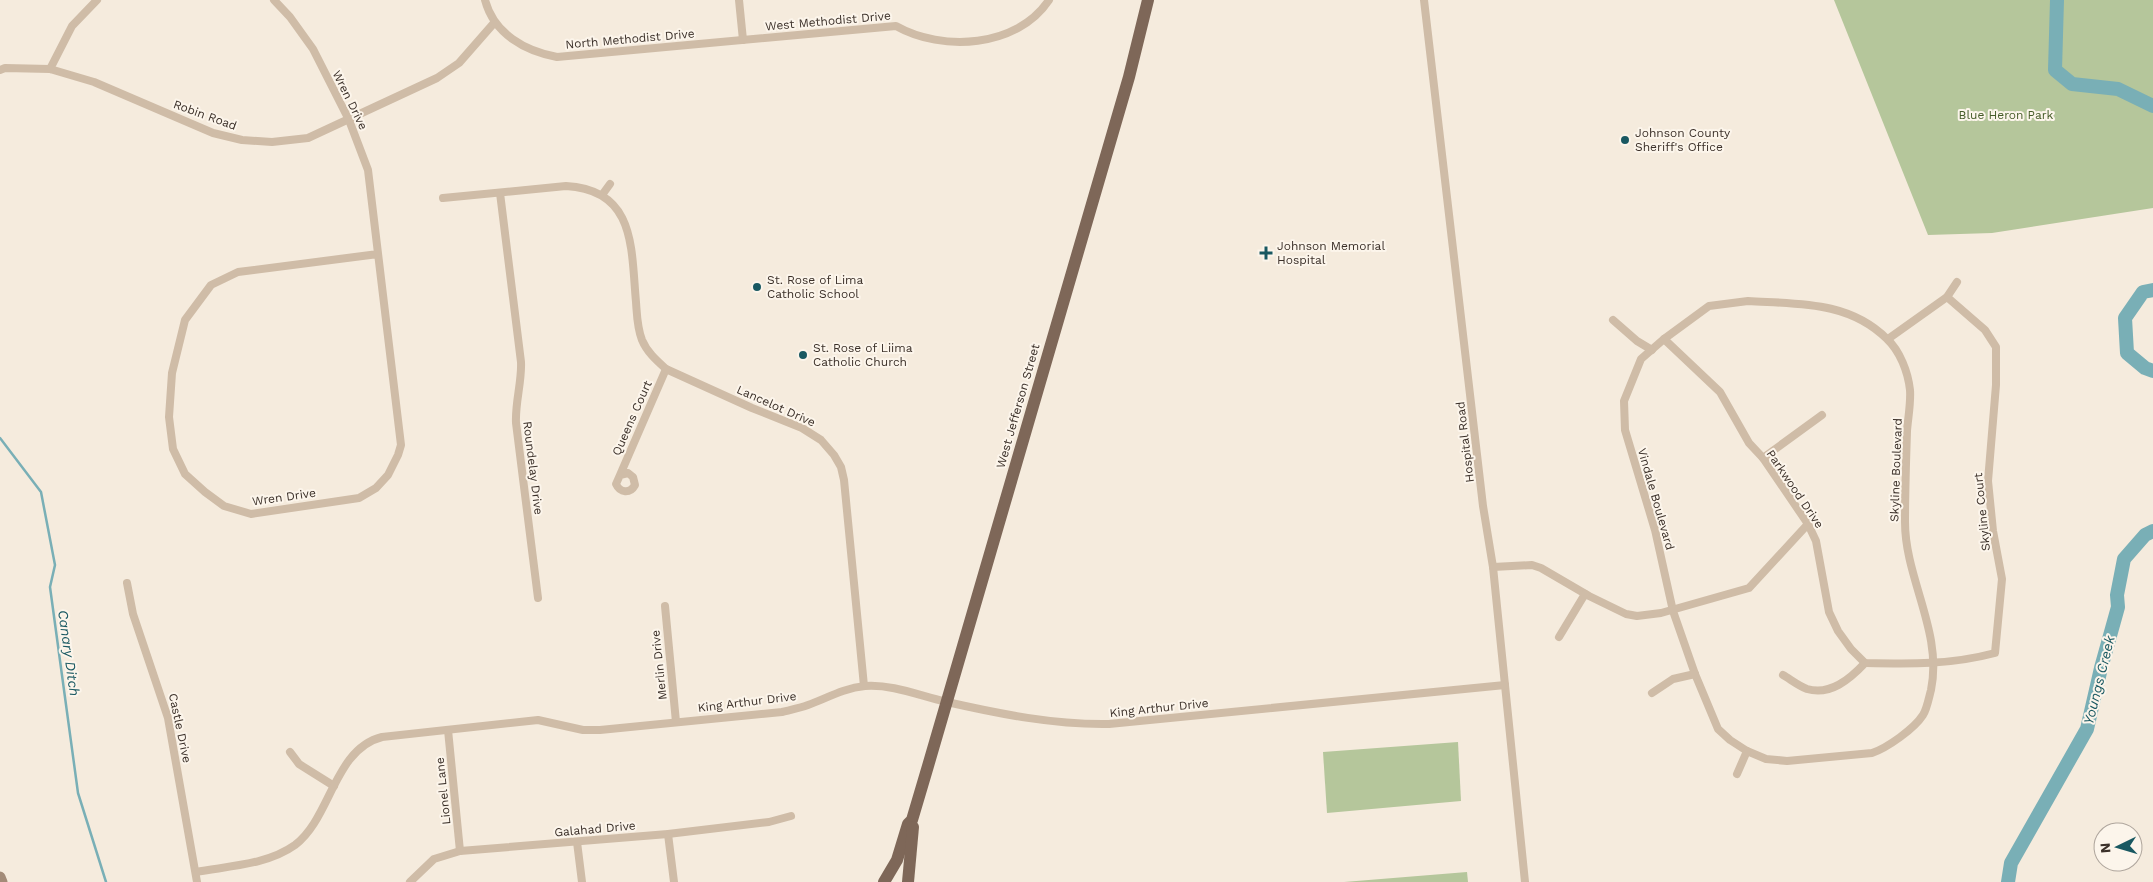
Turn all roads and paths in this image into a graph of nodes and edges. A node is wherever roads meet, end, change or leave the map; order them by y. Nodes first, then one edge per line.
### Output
1 (96, 0) edge
2 (274, 0) edge
3 (485, 0) edge
4 (740, 0) edge
5 (1049, 0) edge
6 (1148, 0) edge
7 (1424, 0) edge
8 (494, 23) junction
9 (743, 40) junction
10 (50, 69) junction
11 (0, 70) edge
12 (350, 120) junction
13 (610, 184) dead end
14 (500, 193) junction
15 (602, 195) junction
16 (444, 198) dead end
17 (378, 254) junction
18 (1957, 282) dead end
19 (1947, 297) junction
20 (1613, 320) dead end
21 (1664, 339) junction
22 (1888, 339) junction
23 (1652, 350) junction
24 (666, 369) junction
25 (1822, 415) dead end
26 (1763, 458) junction
27 (620, 475) dead end
28 (1808, 524) junction
29 (1493, 567) junction
30 (128, 583) dead end
31 (1585, 594) junction
32 (538, 598) dead end
33 (664, 606) dead end
34 (1673, 611) junction
35 (1558, 637) dead end
36 (1865, 663) junction
37 (1934, 664) junction
38 (1695, 674) junction
39 (1783, 675) dead end
40 (1505, 685) junction
41 (864, 686) junction
42 (1652, 693) dead end
43 (947, 702) junction
44 (676, 722) junction
45 (448, 730) junction
46 (1747, 751) junction
47 (290, 752) dead end
48 (1738, 774) dead end
49 (334, 786) junction
50 (791, 816) dead end
51 (912, 820) junction
52 (668, 834) junction
53 (577, 842) junction
54 (460, 851) junction
55 (196, 872) junction
56 (0, 878) edge
57 (2, 882) edge
58 (197, 882) edge
59 (410, 882) edge
60 (582, 882) edge
61 (674, 882) edge
62 (884, 882) edge
63 (908, 882) edge
64 (1525, 882) edge

1 - 10 street
2 - 12 street, Wren Drive
3 - 8 street, North Methodist Drive
4 - 9 street
5 - 9 street, West Methodist Drive
6 - 43 main road, West Jefferson Street
7 - 29 street, Hospital Road
8 - 9 street, North Methodist Drive
8 - 12 street, Robin Road
10 - 11 street, Robin Road
10 - 12 street, Robin Road
12 - 17 street, Wren Drive
13 - 15 street
14 - 15 street, Lancelot Drive
14 - 16 street, Lancelot Drive
14 - 32 street, Roundelay Drive
15 - 24 street, Lancelot Drive
17 - 17 street, Wren Drive
18 - 19 street
19 - 22 street
19 - 37 street, Skyline Court
20 - 23 street
21 - 22 street, Skyline Boulevard
21 - 23 street, Vindale Boulevard
21 - 26 street, Parkwood Drive
22 - 37 street, Skyline Boulevard
23 - 34 street, Vindale Boulevard
24 - 27 street, Queens Court
24 - 41 street, Lancelot Drive
25 - 26 street
26 - 28 street, Parkwood Drive
28 - 34 street
28 - 36 street, Parkwood Drive
29 - 31 street
29 - 40 street, Hospital Road
30 - 55 street, Castle Drive
31 - 34 street
31 - 35 street
33 - 44 street, Merlin Drive
34 - 38 street, Vindale Boulevard
36 - 37 street
36 - 39 street
37 - 46 street, Skyline Boulevard
38 - 42 street
38 - 46 street, Vindale Boulevard
40 - 43 street, King Arthur Drive
40 - 64 street, Hospital Road
41 - 43 street, King Arthur Drive
41 - 44 street, King Arthur Drive
43 - 51 main road, West Jefferson Street
44 - 45 street, King Arthur Drive
45 - 49 street, King Arthur Drive
45 - 54 street, Lionel Lane
46 - 48 street
47 - 49 street
49 - 55 street, King Arthur Drive
50 - 52 street, Galahad Drive
51 - 62 main road, West Jefferson Street
51 - 63 main road, West Jefferson Street
52 - 53 street, Galahad Drive
52 - 61 street
53 - 54 street, Galahad Drive
53 - 60 street
54 - 59 street, Galahad Drive
55 - 58 street, Castle Drive
56 - 57 street

